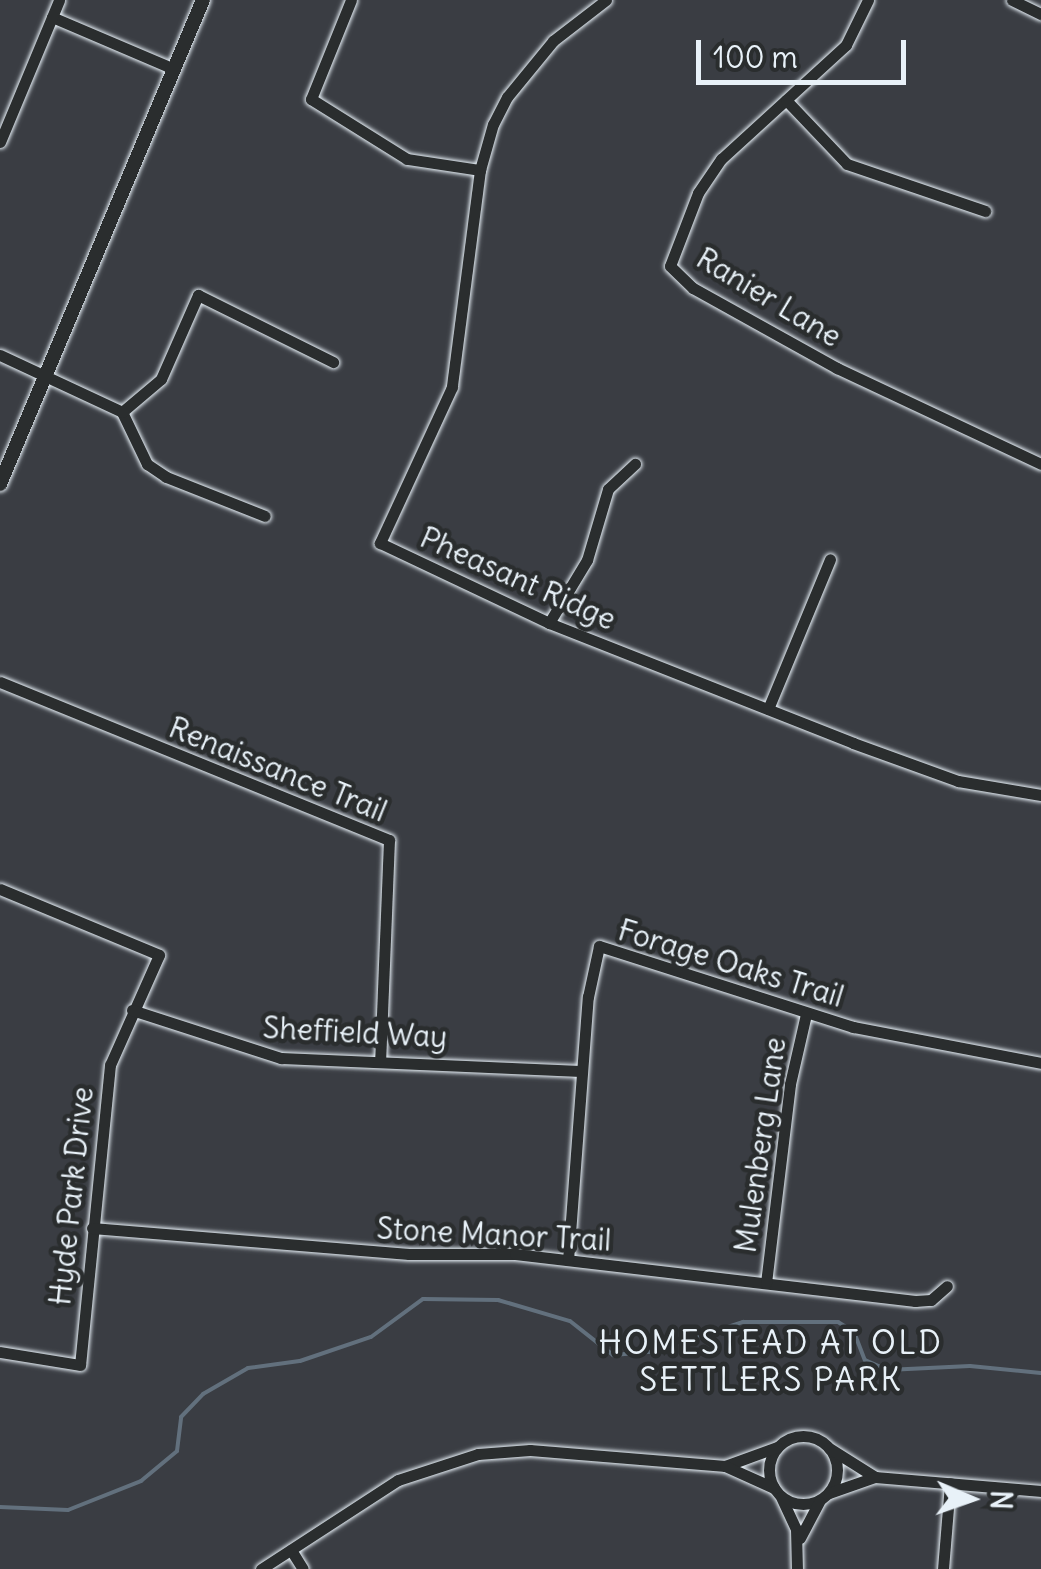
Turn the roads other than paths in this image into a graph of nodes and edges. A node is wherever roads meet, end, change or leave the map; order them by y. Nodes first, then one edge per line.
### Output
1 (59, 0) edge
2 (204, 0) edge
3 (351, 0) edge
4 (606, 0) edge
5 (868, 0) edge
6 (1012, 0) edge
7 (1041, 14) edge
8 (52, 18) junction
9 (174, 69) junction
10 (786, 100) junction
11 (0, 142) edge
12 (480, 170) junction
13 (985, 210) dead end
14 (0, 355) edge
15 (332, 362) dead end
16 (46, 375) junction
17 (122, 412) junction
18 (635, 464) dead end
19 (1041, 464) edge
20 (0, 484) edge
21 (265, 516) dead end
22 (830, 559) dead end
23 (550, 623) junction
24 (0, 682) edge
25 (768, 709) junction
26 (1041, 794) edge
27 (0, 890) edge
28 (132, 1010) junction
29 (806, 1014) junction
30 (380, 1060) junction
31 (1041, 1062) edge
32 (581, 1071) junction
33 (92, 1228) junction
34 (568, 1260) junction
35 (766, 1283) junction
36 (947, 1286) dead end
37 (0, 1352) edge
38 (778, 1447) junction
39 (829, 1448) junction
40 (724, 1466) junction
41 (874, 1477) junction
42 (950, 1482) junction
43 (1041, 1491) edge
44 (778, 1493) junction
45 (826, 1496) junction
46 (798, 1542) junction
47 (291, 1550) junction
48 (261, 1569) edge
49 (304, 1569) edge
50 (798, 1569) edge
51 (943, 1569) edge

1 - 8 street
2 - 9 street
3 - 12 street
4 - 12 street, Pheasant Ridge
5 - 10 street, Ranier Lane
6 - 7 street
8 - 9 street
8 - 11 street
9 - 16 street
10 - 13 street
10 - 19 street, Ranier Lane
12 - 23 street, Pheasant Ridge
14 - 16 street
15 - 17 street
16 - 17 street
16 - 20 street
17 - 21 street
18 - 23 street
22 - 25 street
23 - 25 street, Pheasant Ridge
24 - 30 street, Renaissance Trail
25 - 26 street, Pheasant Ridge
27 - 28 street, Hyde Park Drive
28 - 30 street, Sheffield Way
28 - 33 street, Hyde Park Drive
29 - 31 street, Forage Oaks Trail
29 - 32 street, Forage Oaks Trail
29 - 35 street, Mulenberg Lane
30 - 32 street, Sheffield Way
32 - 34 street, Forage Oaks Trail
33 - 34 street, Stone Manor Trail
33 - 37 street, Hyde Park Drive
34 - 35 street, Stone Manor Trail
35 - 36 street, Stone Manor Trail
38 - 39 street
38 - 40 street
38 - 44 street
39 - 41 street
39 - 45 street
40 - 44 street
40 - 47 street
41 - 42 street
41 - 45 street
42 - 43 street
42 - 51 street
44 - 45 street
44 - 46 street
45 - 46 street
46 - 50 street
47 - 48 street
47 - 49 street

